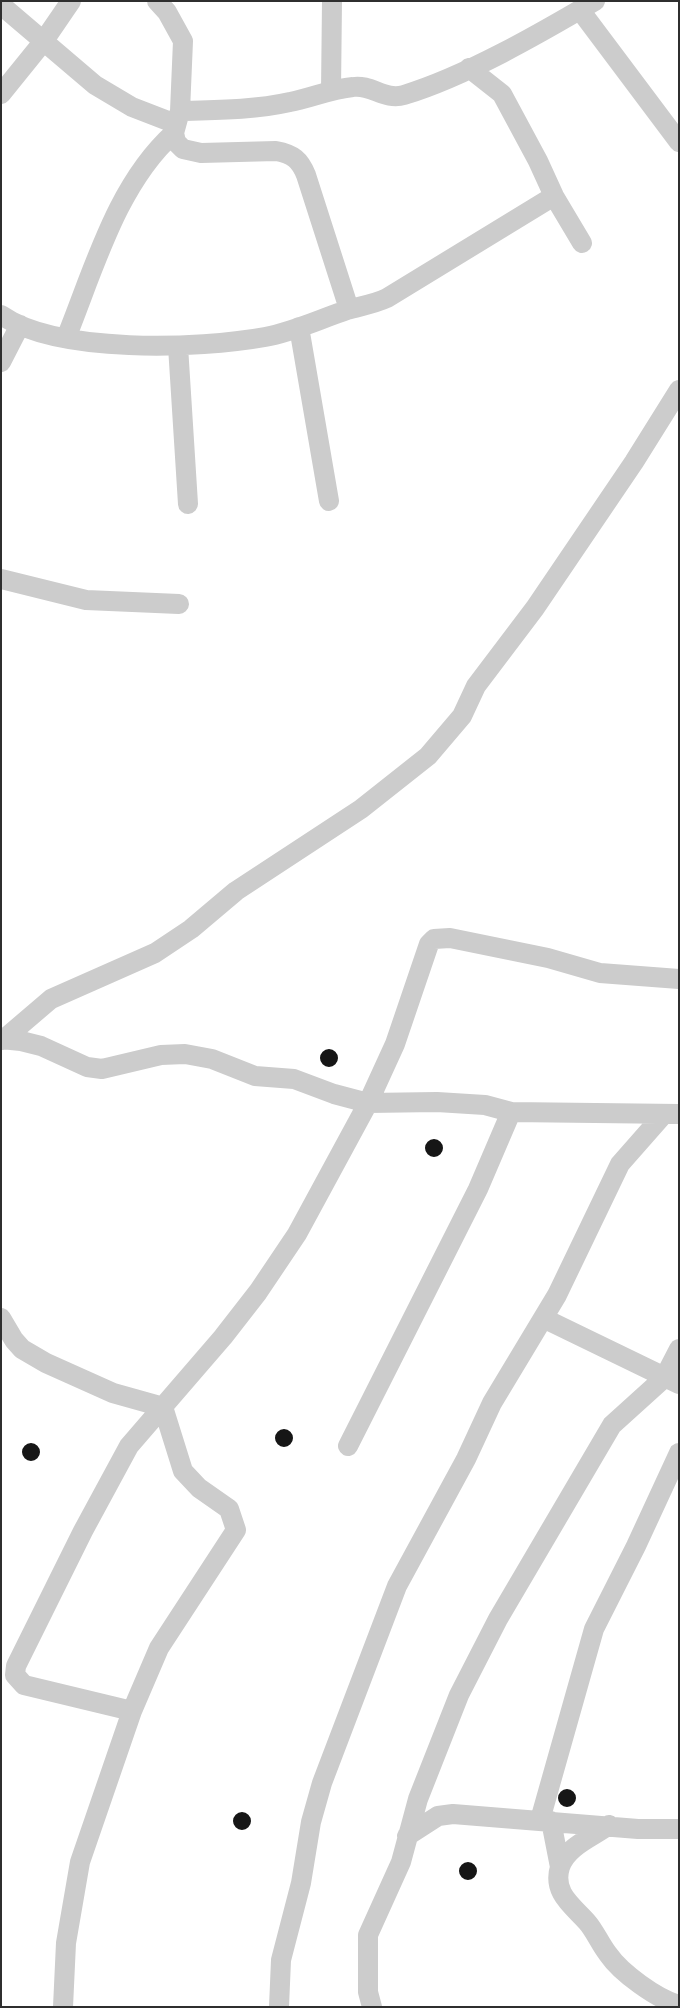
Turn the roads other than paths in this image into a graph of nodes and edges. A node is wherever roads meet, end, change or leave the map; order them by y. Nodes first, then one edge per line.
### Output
1 (71, 1) edge
2 (157, 1) edge
3 (178, 1) edge
4 (332, 1) edge
5 (1, 5) edge
6 (588, 6) edge
7 (178, 30) junction
8 (43, 42) junction
9 (469, 68) junction
10 (331, 91) junction
11 (1, 94) edge
12 (177, 123) junction
13 (679, 142) edge
14 (554, 196) junction
15 (582, 243) dead end
16 (349, 310) junction
17 (1, 315) edge
18 (20, 325) junction
19 (299, 327) junction
20 (66, 338) junction
21 (178, 346) junction
22 (1, 362) edge
23 (679, 390) edge
24 (330, 501) dead end
25 (188, 504) dead end
26 (1, 579) edge
27 (179, 604) dead end
28 (679, 979) edge
29 (2, 1039) edge
30 (368, 1103) junction
31 (511, 1112) junction
32 (672, 1114) edge
33 (1, 1318) edge
34 (543, 1318) junction
35 (679, 1349) edge
36 (672, 1381) edge
37 (163, 1407) junction
38 (348, 1446) dead end
39 (679, 1453) edge
40 (132, 1711) junction
41 (546, 1821) junction
42 (609, 1825) junction
43 (679, 1829) edge
44 (407, 1836) junction
45 (560, 1867) junction
46 (679, 2006) edge
47 (63, 2007) edge
48 (279, 2007) edge
49 (372, 2007) edge

1 - 8 street
2 - 7 street
3 - 7 street
4 - 10 street
5 - 8 street
6 - 9 street
6 - 13 street
7 - 12 street
8 - 11 street
8 - 12 street
9 - 10 street
9 - 14 street
10 - 12 street
12 - 16 street
12 - 20 street
14 - 15 street
14 - 16 street
16 - 19 street
17 - 18 street
18 - 20 street
18 - 22 street
19 - 21 street
19 - 24 street
20 - 21 street
21 - 25 street
23 - 29 street
26 - 27 street
28 - 30 street
29 - 30 street
30 - 31 street
30 - 37 street
31 - 32 street
31 - 38 street
32 - 34 street
33 - 37 street
34 - 36 street
34 - 48 street
35 - 36 street
36 - 44 street
37 - 40 street
37 - 40 street
39 - 41 street
40 - 47 street
41 - 42 street
41 - 44 street
41 - 45 street
42 - 43 street
42 - 45 street
44 - 49 street
45 - 46 street

